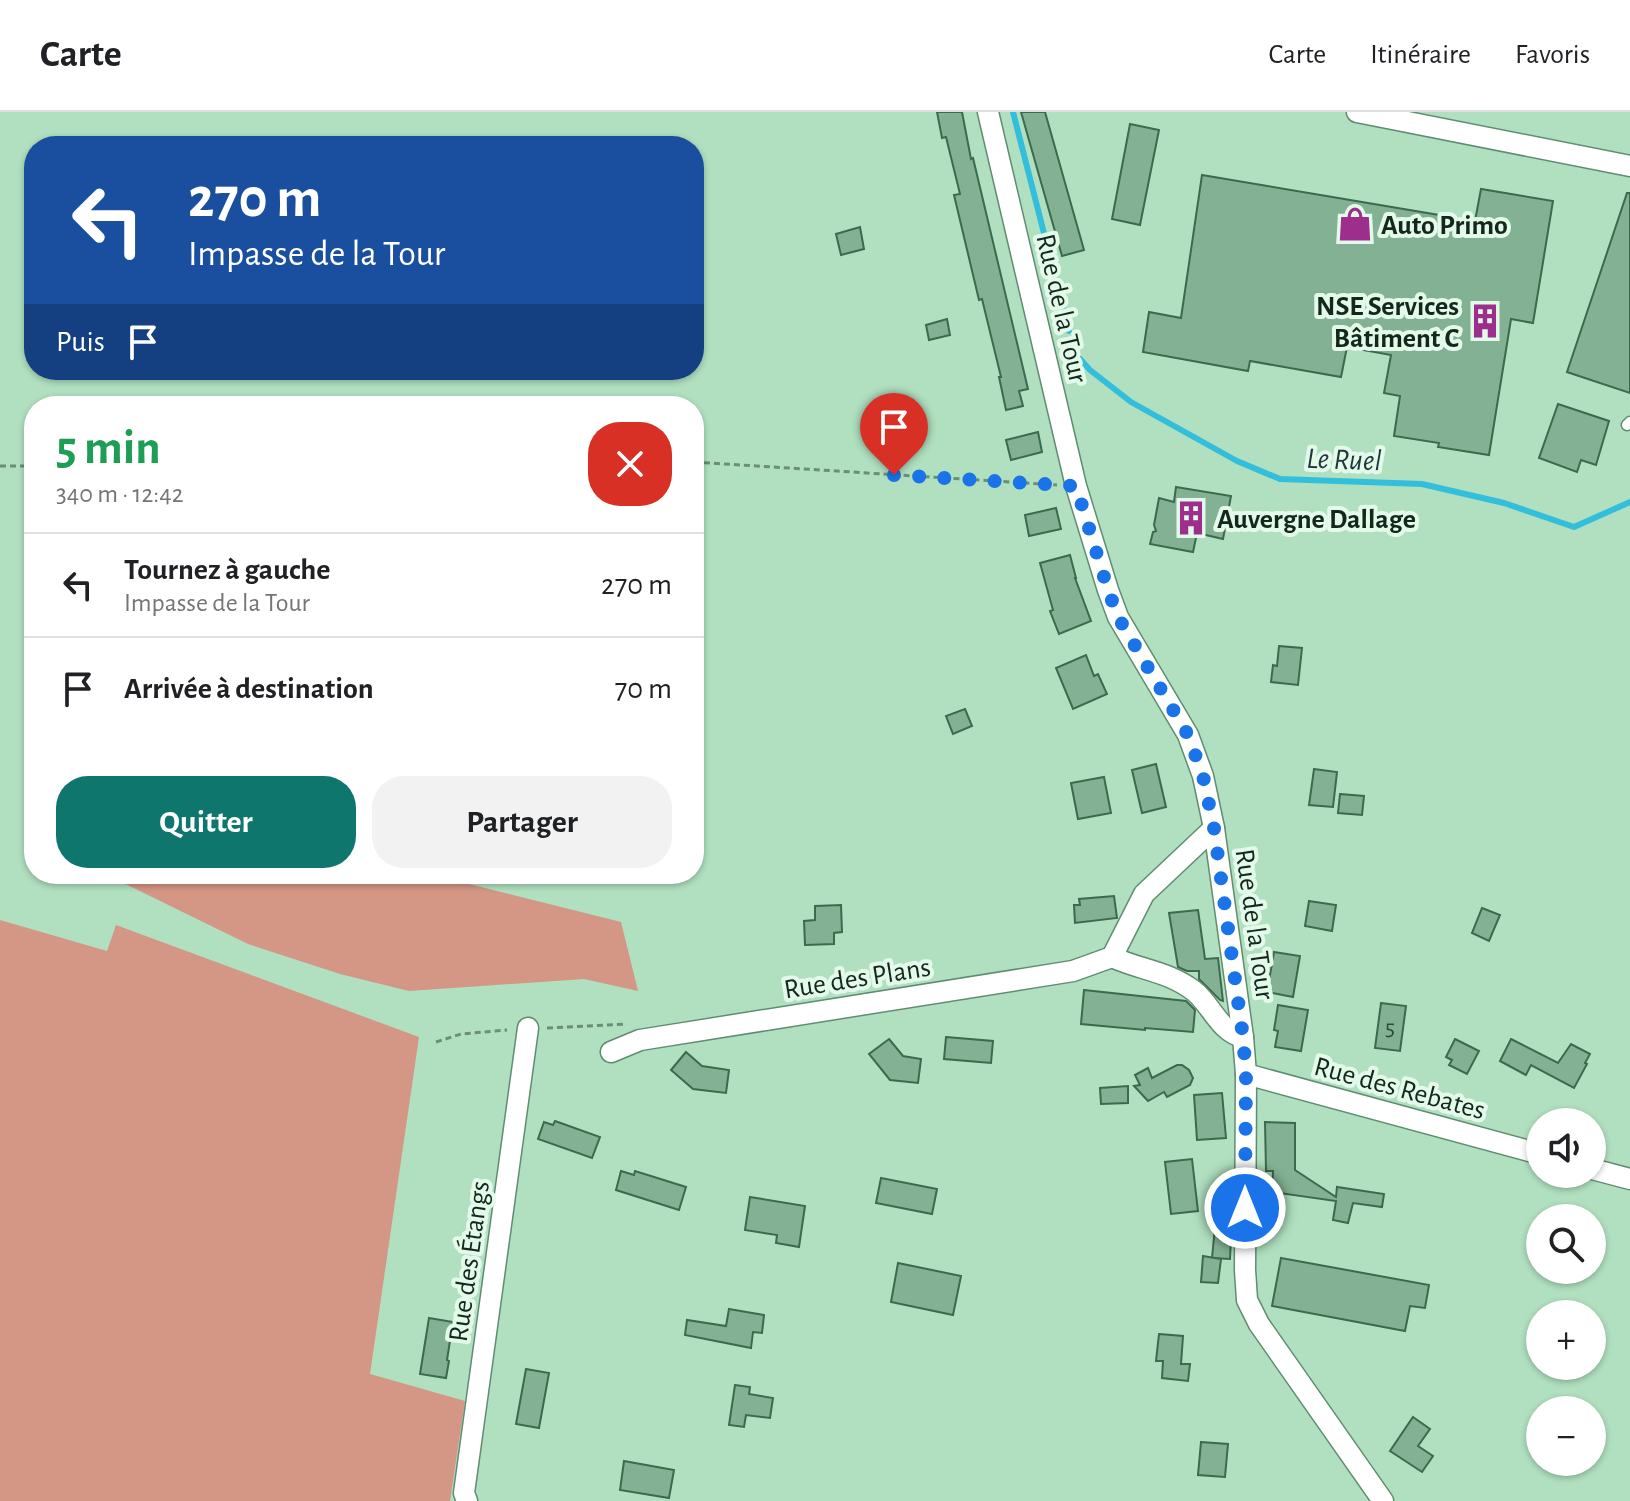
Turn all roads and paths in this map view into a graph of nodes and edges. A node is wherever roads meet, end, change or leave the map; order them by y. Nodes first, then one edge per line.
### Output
1 (988, 112) edge
2 (1357, 112) edge
3 (1391, 115) edge
4 (1630, 166) edge
5 (704, 463) edge
6 (0, 466) edge
7 (24, 466) edge
8 (1076, 486) junction
9 (1214, 828) junction
10 (1112, 957) junction
11 (633, 1024) dead end
12 (528, 1028) junction
13 (1243, 1037) junction
14 (436, 1042) dead end
15 (611, 1052) dead end
16 (1246, 1074) junction
17 (1526, 1150) edge
18 (1606, 1173) edge
19 (1630, 1179) edge
20 (467, 1501) edge
21 (1383, 1501) edge

1 - 8 street, Rue de la Tour
2 - 3 street
3 - 4 street
5 - 8 path
6 - 7 path
8 - 9 street, Rue de la Tour
9 - 10 street
9 - 13 street, Rue de la Tour
10 - 13 street
10 - 15 street, Rue des Plans
11 - 12 path
12 - 14 path
12 - 20 street, Rue des Étangs
13 - 16 street, Rue de la Tour
16 - 17 street, Rue des Rebates
16 - 21 street, Rue de la Tour
18 - 19 street

